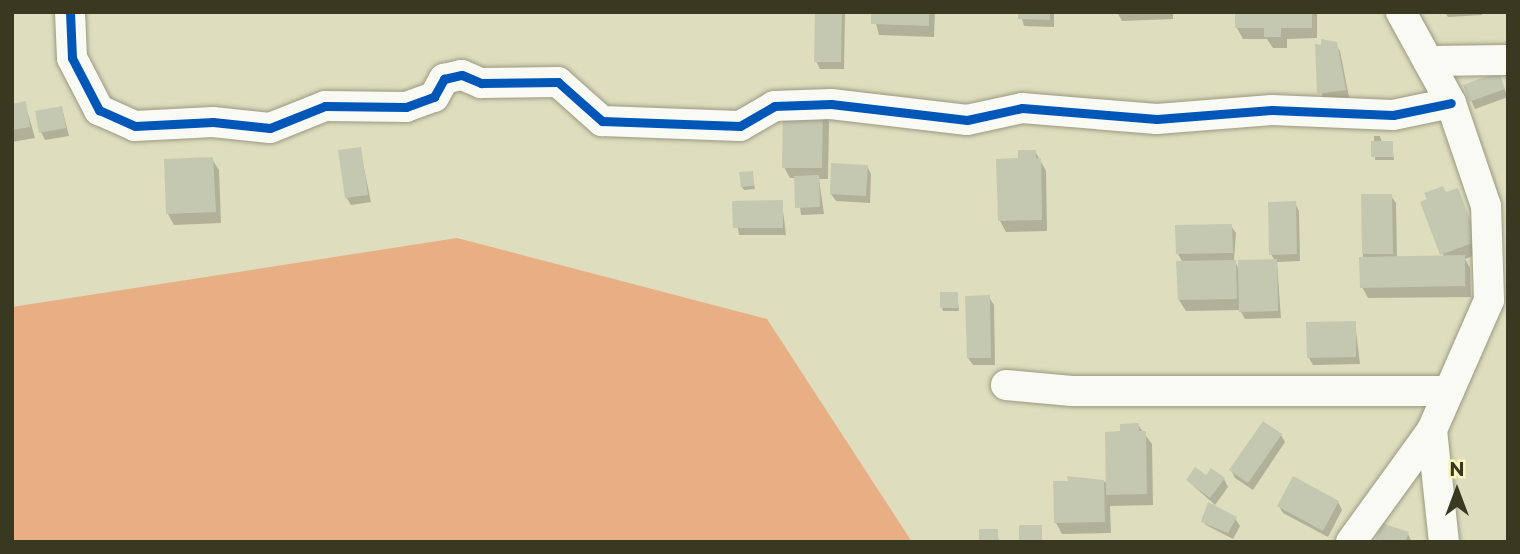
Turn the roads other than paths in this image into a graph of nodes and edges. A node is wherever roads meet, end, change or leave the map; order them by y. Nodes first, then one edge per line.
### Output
1 (70, 12) edge
2 (1401, 12) edge
3 (1508, 60) edge
4 (1428, 61) junction
5 (1451, 103) junction
6 (1006, 386) dead end
7 (1448, 391) junction
8 (1432, 430) junction
9 (1350, 542) edge
10 (1444, 542) edge

1 - 5 street
2 - 4 street
3 - 4 street
4 - 5 street
5 - 7 street
6 - 7 street
7 - 8 street
8 - 9 street
8 - 10 street

